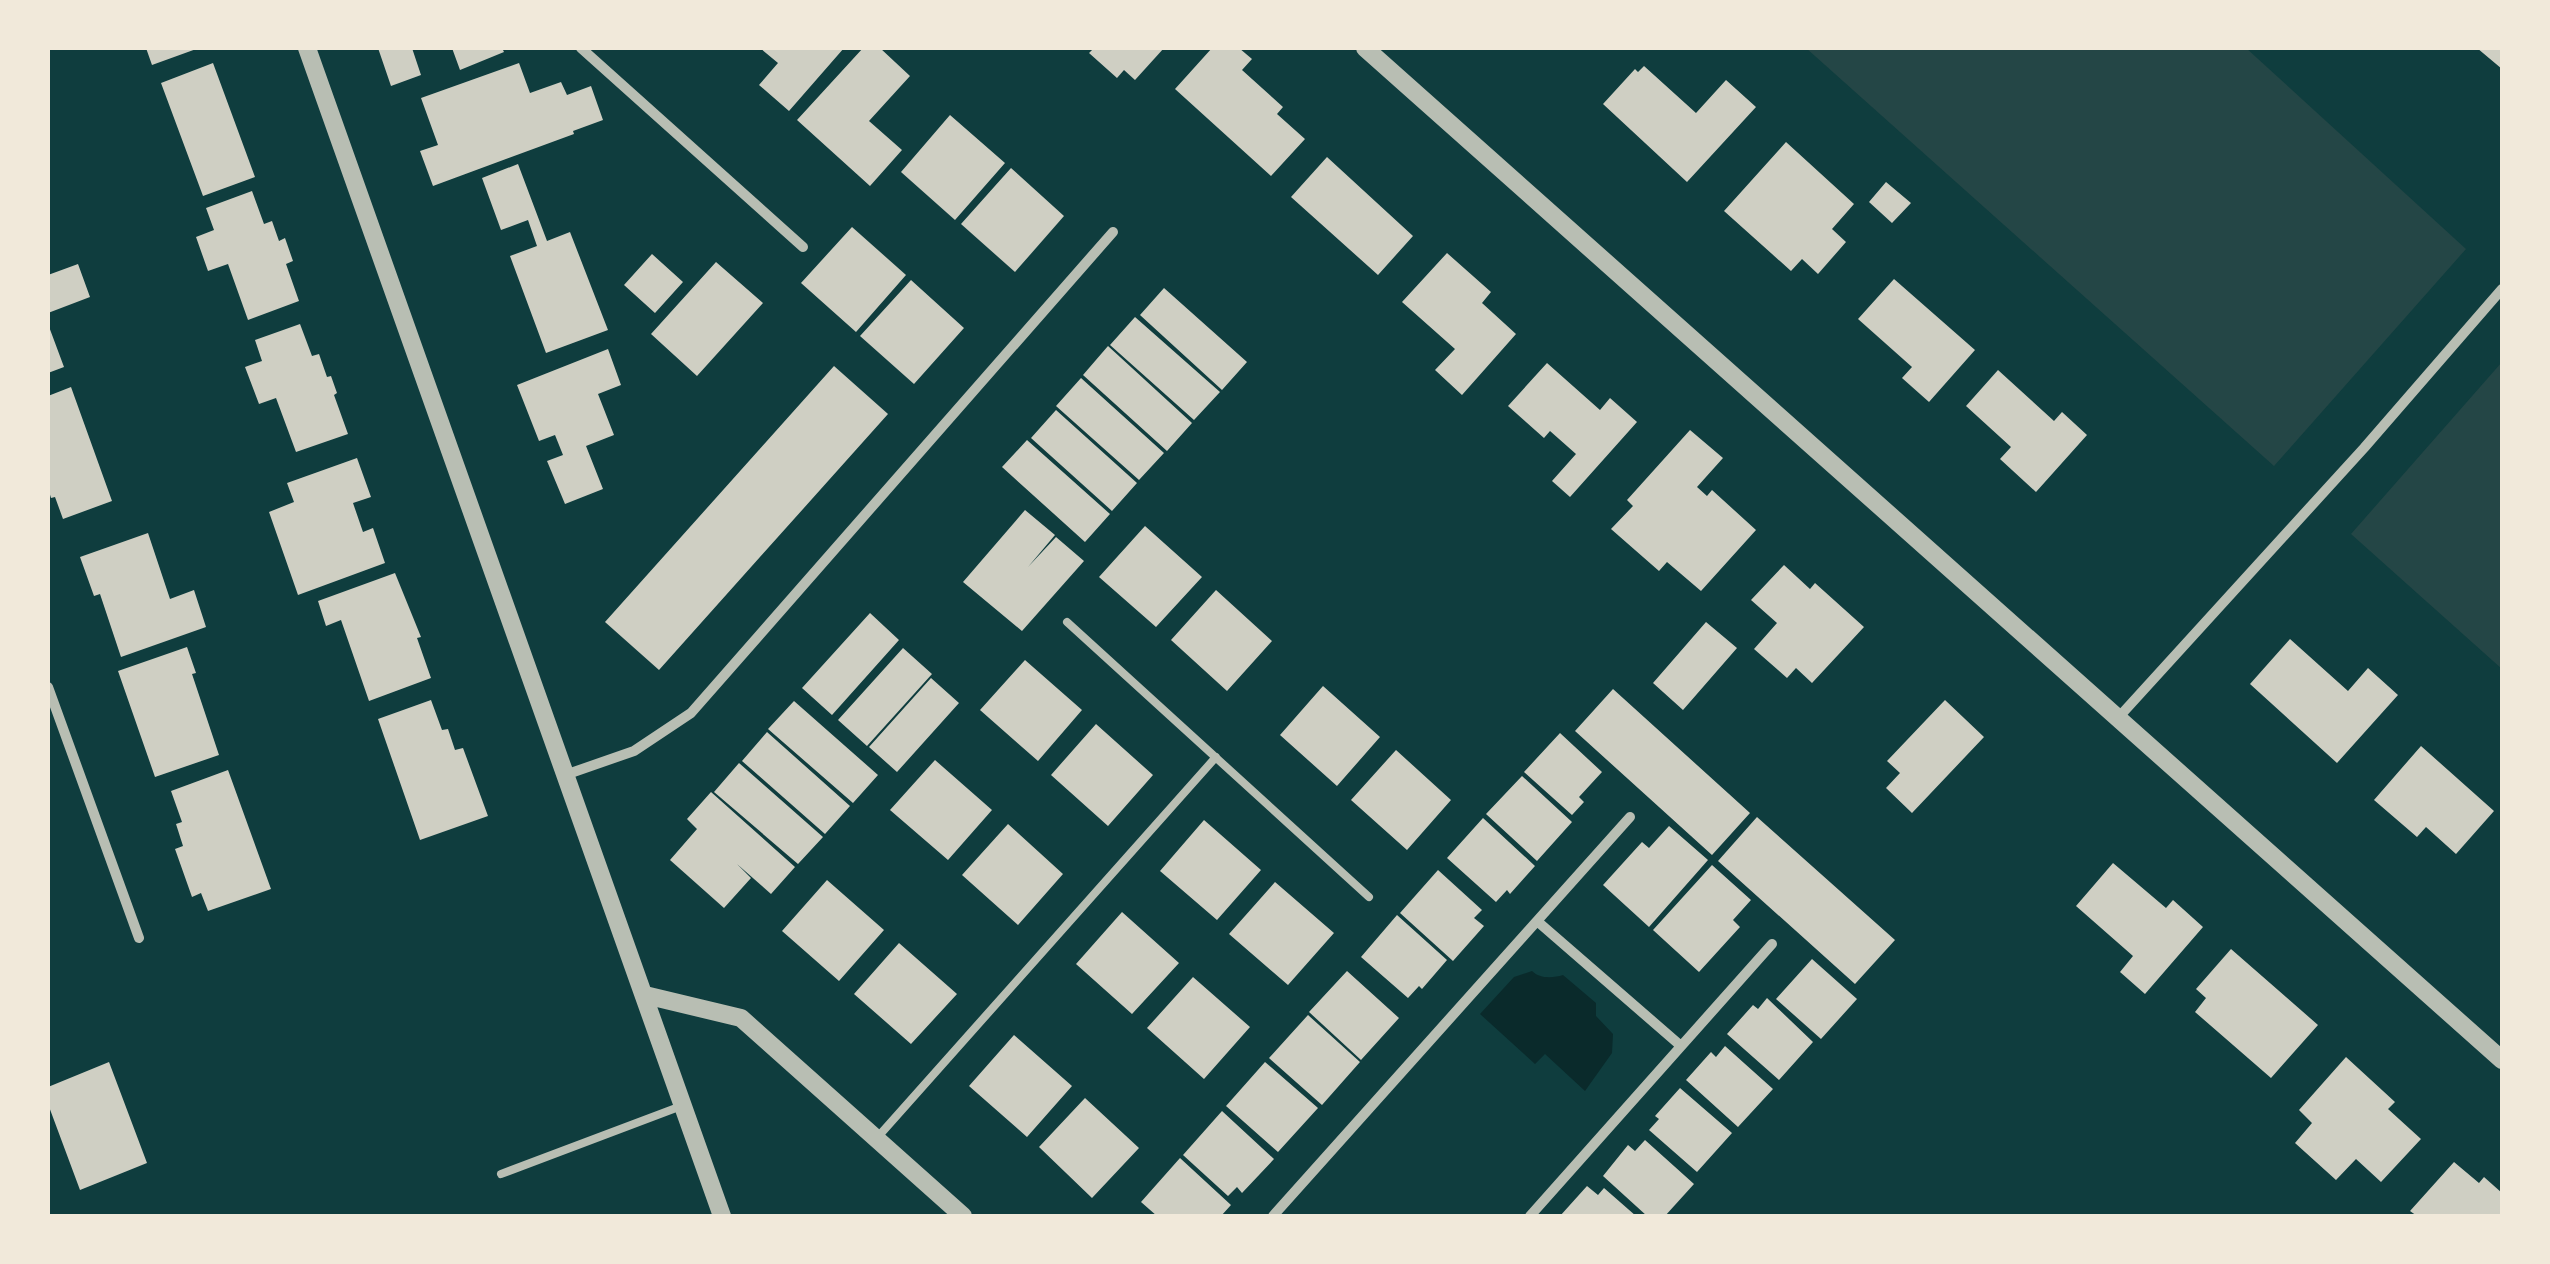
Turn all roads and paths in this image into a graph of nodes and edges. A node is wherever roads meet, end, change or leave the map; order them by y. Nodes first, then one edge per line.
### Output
1 (307, 48) edge
2 (581, 48) edge
3 (1365, 48) edge
4 (1113, 232) dead end
5 (804, 246) dead end
6 (2502, 289) edge
7 (1067, 622) dead end
8 (48, 687) edge
9 (2118, 718) junction
10 (1216, 758) junction
11 (565, 775) junction
12 (1630, 816) dead end
13 (1368, 896) dead end
14 (1536, 921) junction
15 (139, 938) dead end
16 (1772, 944) dead end
17 (645, 995) junction
18 (1681, 1046) junction
19 (2502, 1060) edge
20 (684, 1106) junction
21 (876, 1139) junction
22 (501, 1174) dead end
23 (722, 1216) edge
24 (963, 1216) edge
25 (1273, 1216) edge
26 (1530, 1216) edge

1 - 11 street
2 - 5 street
3 - 9 street
4 - 11 street
6 - 9 street
7 - 10 lane
8 - 15 street
9 - 19 street
10 - 13 lane
10 - 21 lane
11 - 17 street
12 - 14 street
14 - 18 street
14 - 25 street
16 - 18 street
17 - 20 street
17 - 21 street
18 - 26 street
20 - 22 lane
20 - 23 street
21 - 24 street

